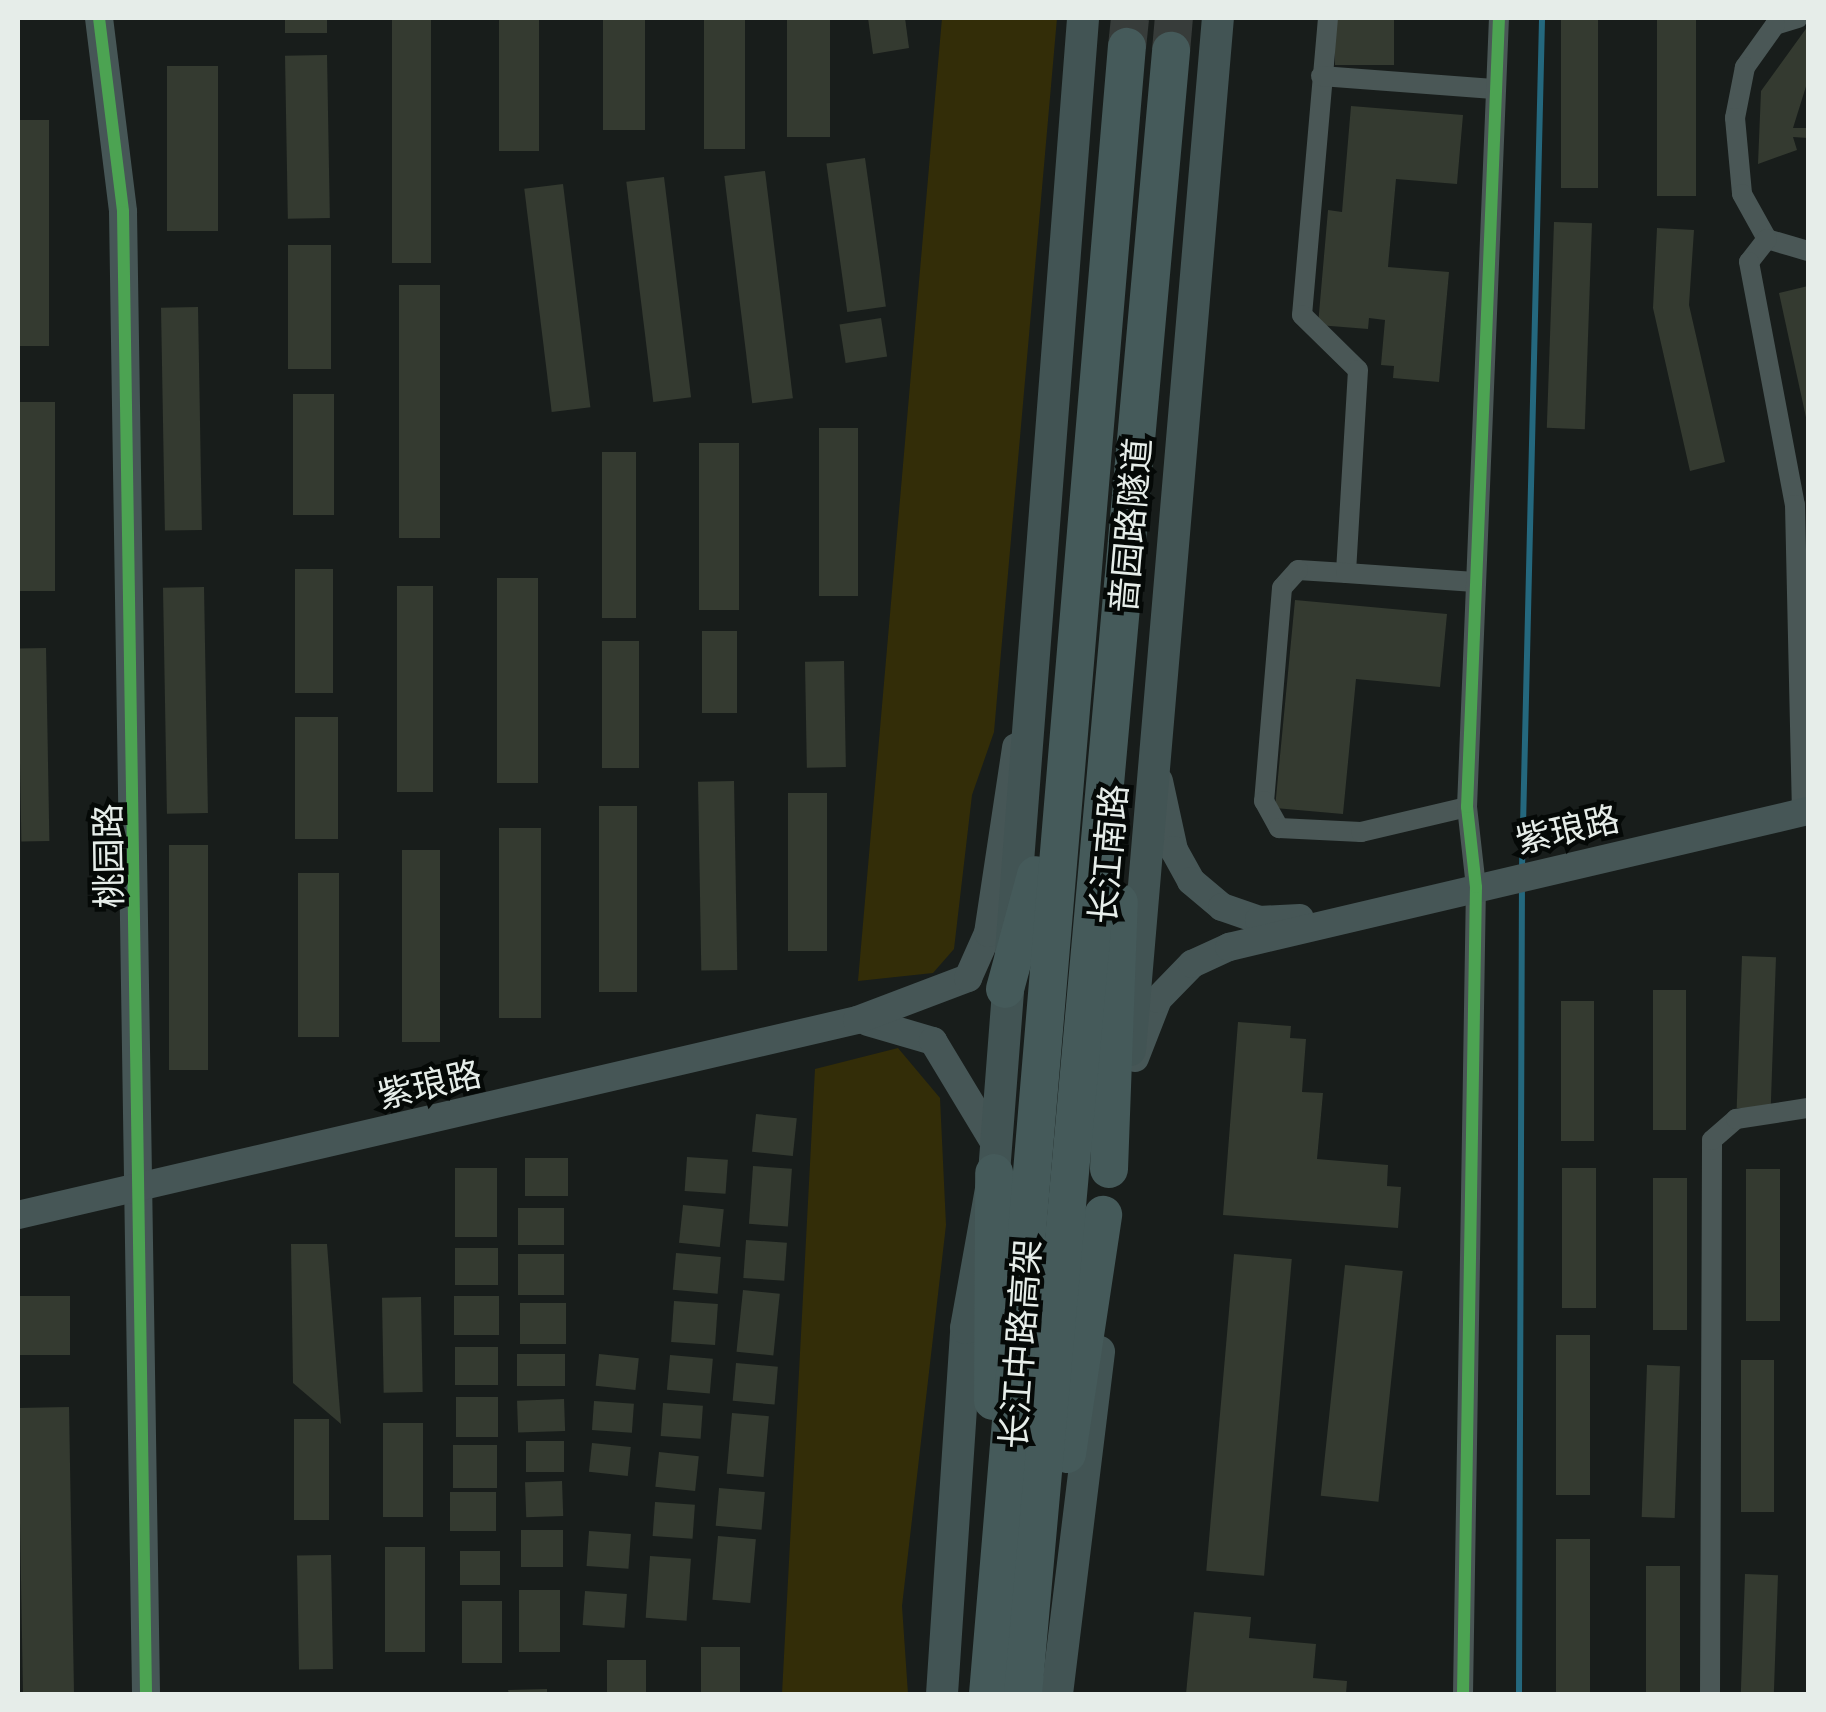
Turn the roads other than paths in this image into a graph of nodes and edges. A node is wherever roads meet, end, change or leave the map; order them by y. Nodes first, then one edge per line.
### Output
1 (99, 18) edge
2 (1084, 18) edge
3 (1218, 18) edge
4 (1328, 18) edge
5 (1498, 18) edge
6 (1798, 18) edge
7 (1127, 47) tunnel mouth
8 (1171, 51) tunnel mouth
9 (1321, 76) junction
10 (1494, 89) junction
11 (1767, 239) junction
12 (1808, 251) edge
13 (1153, 254) junction
14 (1079, 541) junction
15 (1346, 573) junction
16 (1475, 582) junction
17 (1028, 692) junction
18 (1155, 760) junction
19 (1467, 807) junction
20 (1805, 812) edge
21 (1476, 887) junction
22 (1341, 918) junction
23 (1006, 989) junction
24 (1044, 994) joint
25 (1087, 999) joint
26 (857, 1020) junction
27 (1128, 1076) junction
28 (1808, 1108) edge
29 (994, 1158) junction
30 (1108, 1169) junction
31 (142, 1184) junction
32 (18, 1215) edge
33 (1104, 1215) junction
34 (1011, 1626) junction
35 (146, 1694) edge
36 (942, 1694) edge
37 (988, 1694) edge
38 (1022, 1694) edge
39 (1058, 1694) edge
40 (1462, 1694) edge
41 (1710, 1694) edge

1 - 31 street, 桃园路
2 - 17 main road
3 - 18 main road, 长江南路
4 - 9 street
5 - 10 street
6 - 11 street
7 - 14 highway, 啬园路隧道
8 - 13 highway, 啬园路隧道
9 - 10 street
9 - 15 street
10 - 16 street
11 - 12 street
11 - 20 street
13 - 25 highway, 啬园路隧道
13 - 30 highway
14 - 23 highway
14 - 24 highway, 啬园路隧道
15 - 16 street
15 - 19 street
16 - 19 street
17 - 23 main road
17 - 26 street, 紫琅路
18 - 22 street
18 - 27 main road, 长江南路
19 - 21 street
20 - 21 street, 紫琅路
21 - 22 street, 紫琅路
21 - 40 street
22 - 27 street
23 - 29 main road
24 - 34 highway, 长江中路高架
25 - 34 highway, 长江中路高架
26 - 29 street
26 - 31 street, 紫琅路
27 - 30 main road, 长江南路
28 - 41 street
29 - 34 highway
29 - 36 main road
30 - 33 main road, 长江南路
31 - 32 street, 紫琅路
31 - 35 street, 桃园路
33 - 34 highway
33 - 39 main road, 长江南路
34 - 37 highway, 长江中路高架
34 - 38 highway, 长江中路高架

